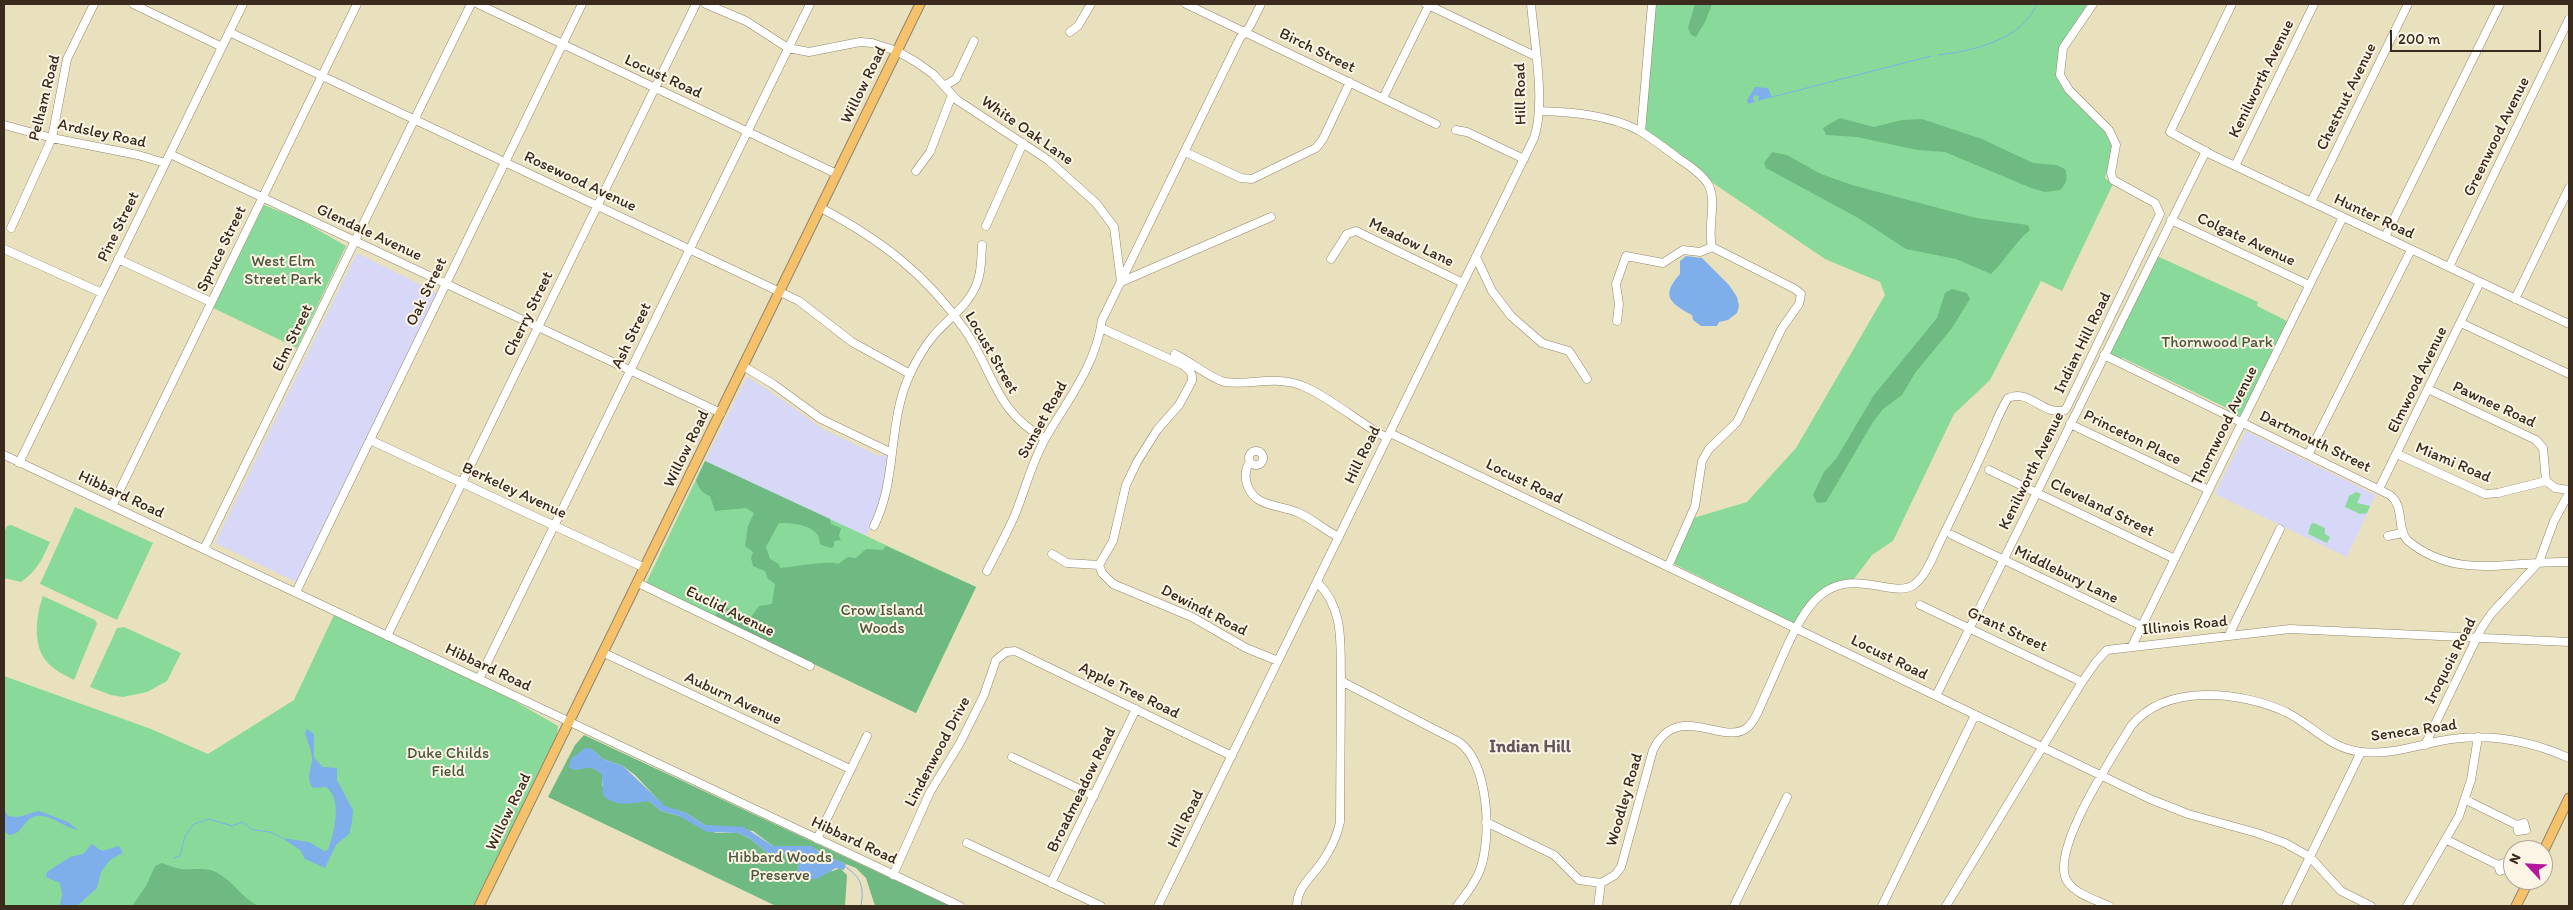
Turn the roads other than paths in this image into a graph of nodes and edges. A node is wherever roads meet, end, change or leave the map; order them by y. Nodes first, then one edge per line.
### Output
1 (94, 4) edge
2 (133, 4) edge
3 (243, 4) edge
4 (357, 4) edge
5 (471, 4) edge
6 (478, 4) edge
7 (582, 4) edge
8 (696, 4) edge
9 (706, 4) edge
10 (810, 4) edge
11 (920, 4) edge
12 (1091, 4) edge
13 (1186, 4) edge
14 (1261, 4) edge
15 (1427, 4) edge
16 (1531, 4) edge
17 (1652, 4) edge
18 (2093, 4) edge
19 (2232, 4) edge
20 (2314, 4) edge
21 (2408, 4) edge
22 (2500, 4) edge
23 (2569, 19) edge
24 (229, 32) junction
25 (1070, 32) dead end
26 (1245, 32) junction
27 (974, 42) dead end
28 (563, 45) junction
29 (222, 47) junction
30 (788, 48) junction
31 (897, 51) junction
32 (1535, 56) junction
33 (322, 76) junction
34 (1350, 82) junction
35 (944, 86) junction
36 (654, 88) junction
37 (952, 95) junction
38 (1383, 98) junction
39 (1539, 111) junction
40 (414, 119) junction
41 (1436, 124) dead end
42 (4, 125) edge
43 (1456, 130) dead end
44 (747, 132) junction
45 (1641, 132) junction
46 (52, 138) junction
47 (1023, 143) junction
48 (2206, 151) junction
49 (1185, 152) junction
50 (170, 154) junction
51 (1524, 158) junction
52 (506, 162) junction
53 (165, 164) junction
54 (2235, 166) junction
55 (916, 171) dead end
56 (837, 174) junction
57 (2569, 188) edge
58 (262, 198) junction
59 (2311, 202) junction
60 (598, 205) junction
61 (821, 208) junction
62 (1271, 217) dead end
63 (2343, 217) junction
64 (2171, 220) junction
65 (986, 226) dead end
66 (11, 228) dead end
67 (2385, 237) junction
68 (355, 241) junction
69 (982, 245) dead end
70 (1712, 247) junction
71 (4, 249) edge
72 (690, 249) junction
73 (2411, 250) junction
74 (1476, 257) junction
75 (118, 259) junction
76 (1331, 259) dead end
77 (2449, 267) junction
78 (1122, 282) junction
79 (2480, 282) junction
80 (1463, 283) junction
81 (446, 284) junction
82 (2309, 285) junction
83 (780, 291) junction
84 (102, 294) junction
85 (2515, 299) junction
86 (211, 302) junction
87 (954, 315) junction
88 (1617, 321) dead end
89 (2461, 322) junction
90 (2569, 324) edge
91 (538, 327) junction
92 (1101, 328) junction
93 (1175, 354) dead end
94 (2104, 355) junction
95 (743, 366) junction
96 (631, 371) junction
97 (910, 374) junction
98 (2569, 374) edge
99 (1587, 379) dead end
100 (2428, 389) junction
101 (721, 413) junction
102 (2242, 422) junction
103 (2070, 424) junction
104 (1388, 435) junction
105 (370, 440) junction
106 (1045, 440) junction
107 (892, 453) junction
108 (2309, 453) junction
109 (2397, 454) junction
110 (4, 455) edge
111 (20, 462) junction
112 (1250, 462) dead end
113 (1989, 470) dead end
114 (463, 482) junction
115 (2546, 482) junction
116 (2555, 488) junction
117 (2379, 489) junction
118 (2209, 490) junction
119 (2569, 491) edge
120 (2037, 492) junction
121 (112, 506) junction
122 (2560, 507) junction
123 (555, 525) junction
124 (874, 526) dead end
125 (2280, 529) dead end
126 (2402, 533) junction
127 (1952, 535) dead end
128 (2388, 536) dead end
129 (1338, 537) junction
130 (204, 549) junction
131 (1052, 554) dead end
132 (2175, 559) junction
133 (2003, 560) junction
134 (2539, 562) junction
135 (2569, 562) edge
136 (1098, 565) junction
137 (2513, 565) junction
138 (1668, 567) junction
139 (645, 568) junction
140 (987, 571) dead end
141 (1317, 582) junction
142 (2522, 582) junction
143 (638, 583) junction
144 (296, 592) junction
145 (1920, 604) dead end
146 (2142, 626) junction
147 (1970, 628) junction
148 (1797, 629) junction
149 (2229, 635) junction
150 (387, 636) junction
151 (2477, 638) junction
152 (2569, 642) edge
153 (2132, 646) junction
154 (1015, 651) joint
155 (604, 653) junction
156 (1278, 661) junction
157 (810, 666) dead end
158 (479, 679) junction
159 (1341, 681) junction
160 (2082, 682) junction
161 (1936, 696) junction
162 (1136, 709) junction
163 (1975, 715) junction
164 (570, 722) junction
165 (867, 736) dead end
166 (2478, 737) junction
167 (2425, 744) junction
168 (2042, 747) junction
169 (2361, 752) junction
170 (1232, 756) junction
171 (1012, 758) dead end
172 (2569, 758) edge
173 (850, 769) junction
174 (2102, 777) junction
175 (1094, 796) junction
176 (1787, 797) dead end
177 (2569, 798) edge
178 (2466, 800) junction
179 (1486, 822) junction
180 (2518, 825) dead end
181 (816, 839) junction
182 (2447, 840) junction
183 (2549, 840) edge
184 (967, 843) dead end
185 (2310, 857) junction
186 (2498, 865) dead end
187 (893, 875) junction
188 (1051, 883) junction
189 (1601, 883) junction
190 (2524, 890) edge
191 (479, 906) edge
192 (960, 906) edge
193 (1101, 906) edge
194 (1158, 906) edge
195 (1297, 906) edge
196 (1457, 906) edge
197 (1598, 906) edge
198 (1734, 906) edge
199 (1882, 906) edge
200 (1946, 906) edge
201 (2109, 906) edge
202 (2286, 906) edge
203 (2371, 906) edge
204 (2407, 906) edge
205 (2516, 906) edge

1 - 46 street, Pelham Road
2 - 29 street
3 - 24 street, Pine Street
4 - 33 street, Spruce Street
5 - 40 street, Elm Street
6 - 28 street, Locust Road
7 - 28 street, Oak Street
8 - 36 street, Cherry Street
9 - 30 street
10 - 30 street, Ash Street
11 - 31 main road, Willow Road
12 - 25 street
13 - 26 street, Birch Street
14 - 26 street, Sunset Road
15 - 32 street
15 - 38 street
16 - 32 street, Hill Road
17 - 45 street
18 - 148 street, Indian Hill Road
19 - 48 street, Hunter Road
20 - 54 street, Kenilworth Avenue
21 - 59 street, Chestnut Avenue
22 - 67 street
23 - 77 street, Greenwood Avenue
24 - 29 street, Pine Street
24 - 33 street, Rosewood Avenue
26 - 34 street, Birch Street
26 - 49 street, Sunset Road
27 - 35 street
28 - 36 street, Locust Road
28 - 52 street, Oak Street
29 - 50 street, Pine Street
30 - 31 street, White Oak Lane
30 - 44 street, Ash Street
31 - 35 street, White Oak Lane
31 - 56 main road, Willow Road
32 - 39 street, Hill Road
33 - 40 street, Rosewood Avenue
33 - 58 street, Spruce Street
34 - 38 street, Birch Street
34 - 49 street
35 - 37 street, White Oak Lane
36 - 44 street, Locust Road
36 - 60 street, Cherry Street
37 - 47 street, White Oak Lane
37 - 55 street
38 - 41 street, Birch Street
39 - 45 street
39 - 51 street, Hill Road
40 - 52 street, Rosewood Avenue
40 - 68 street, Elm Street
42 - 46 street, Ardsley Road
43 - 51 street
44 - 56 street, Locust Road
44 - 72 street, Ash Street
45 - 70 street
46 - 53 street, Ardsley Road
46 - 66 street, Pelham Road
47 - 65 street
47 - 78 street, White Oak Lane
48 - 54 street, Hunter Road
48 - 64 street, Kenilworth Avenue
49 - 78 street, Sunset Road
50 - 53 street, Pine Street
50 - 58 street, Glendale Avenue
51 - 74 street, Hill Road
52 - 60 street, Rosewood Avenue
52 - 81 street, Oak Street
53 - 75 street, Pine Street
54 - 59 street, Hunter Road
56 - 61 main road, Willow Road
57 - 85 street
58 - 68 street, Glendale Avenue
58 - 86 street, Spruce Street
59 - 63 street, Hunter Road
60 - 72 street, Rosewood Avenue
60 - 91 street, Cherry Street
61 - 83 main road, Willow Road
61 - 87 street, Locust Street
62 - 78 street
63 - 67 street, Hunter Road
63 - 82 street, Thornwood Avenue
64 - 82 street, Colgate Avenue
64 - 94 street, Kenilworth Avenue
67 - 73 street, Hunter Road
68 - 81 street, Glendale Avenue
68 - 130 street, Elm Street
69 - 87 street
70 - 88 street
70 - 138 street
71 - 84 street
72 - 83 street, Rosewood Avenue
72 - 96 street, Ash Street
73 - 77 street, Hunter Road
73 - 108 street
74 - 80 street, Hill Road
74 - 99 street
75 - 84 street, Pine Street
75 - 86 street
76 - 80 street, Meadow Lane
77 - 79 street, Hunter Road
78 - 92 street, Sunset Road
79 - 85 street, Hunter Road
79 - 89 street, Elmwood Avenue
80 - 104 street, Hill Road
81 - 91 street, Glendale Avenue
81 - 105 street, Oak Street
82 - 102 street, Thornwood Avenue
83 - 95 main road, Willow Road
83 - 97 street, Rosewood Avenue
84 - 111 street, Pine Street
85 - 90 street, Hunter Road
86 - 121 street, Spruce Street
87 - 97 street
87 - 106 street, Locust Street
89 - 98 street
89 - 100 street, Elmwood Avenue
91 - 96 street, Glendale Avenue
91 - 114 street, Cherry Street
92 - 106 street, Sunset Road
92 - 136 street
93 - 104 street, Locust Road
94 - 102 street, Dartmouth Street
94 - 103 street, Kenilworth Avenue
95 - 101 main road, Willow Road
95 - 107 street
96 - 101 street, Glendale Avenue
96 - 123 street, Ash Street
97 - 107 street
100 - 109 street, Elmwood Avenue
100 - 115 street, Pawnee Road
101 - 139 main road, Willow Road
102 - 108 street, Dartmouth Street
102 - 118 street, Thornwood Avenue
103 - 118 street, Princeton Place
103 - 120 street, Kenilworth Avenue
104 - 129 street, Hill Road
104 - 138 street, Locust Road
105 - 114 street, Berkeley Avenue
105 - 144 street, Oak Street
106 - 140 street, Sunset Road
107 - 124 street
108 - 117 street, Dartmouth Street
109 - 115 street, Miami Road
109 - 117 street, Elmwood Avenue
110 - 111 street, Hibbard Road
111 - 121 street, Hibbard Road
112 - 129 street
113 - 120 street, Cleveland Street
114 - 123 street, Berkeley Avenue
114 - 150 street, Cherry Street
115 - 116 street
116 - 119 street
116 - 122 street
117 - 126 street, Dartmouth Street
118 - 132 street, Thornwood Avenue
119 - 122 street, Iroquois Road
120 - 132 street, Cleveland Street
120 - 133 street, Kenilworth Avenue
121 - 130 street, Hibbard Road
122 - 134 street, Iroquois Road
123 - 139 street, Berkeley Avenue
123 - 158 street, Ash Street
125 - 149 street
126 - 128 street
126 - 137 street
127 - 133 street, Middlebury Lane
129 - 141 street, Hill Road
130 - 144 street, Hibbard Road
131 - 136 street
132 - 146 street, Thornwood Avenue
133 - 146 street, Middlebury Lane
133 - 147 street, Kenilworth Avenue
134 - 135 street
134 - 137 street
134 - 142 street, Iroquois Road
136 - 156 street, Dewindt Road
137 - 142 street
138 - 148 street, Locust Road
139 - 143 main road, Willow Road
141 - 156 street, Hill Road
141 - 159 street
142 - 151 street, Iroquois Road
143 - 155 main road, Willow Road
143 - 157 street, Euclid Avenue
144 - 150 street, Hibbard Road
145 - 147 street, Grant Street
146 - 153 street, Thornwood Avenue
147 - 160 street, Grant Street
147 - 161 street, Kenilworth Avenue
148 - 161 street, Locust Road
148 - 189 street, Woodley Road
149 - 151 street, Illinois Road
149 - 153 street, Illinois Road
150 - 158 street, Hibbard Road
151 - 152 street, Illinois Road
151 - 167 street, Iroquois Road
153 - 160 street, Illinois Road
154 - 162 street, Apple Tree Road
154 - 187 street, Lindenwood Drive
155 - 164 main road, Willow Road
155 - 173 street, Auburn Avenue
156 - 170 street, Hill Road
158 - 164 street, Hibbard Road
159 - 179 street
159 - 195 street
160 - 168 street, Illinois Road
161 - 163 street, Locust Road
162 - 170 street, Apple Tree Road
162 - 175 street, Broadmeadow Road
163 - 168 street, Locust Road
163 - 199 street
164 - 181 street, Hibbard Road
164 - 191 main road, Willow Road
165 - 173 street
166 - 167 street, Seneca Road
166 - 172 street, Seneca Road
166 - 178 street
167 - 169 street, Seneca Road
168 - 174 street, Locust Road
168 - 200 street, Illinois Road
169 - 174 street, Seneca Road
169 - 185 street
170 - 194 street, Hill Road
171 - 175 street
173 - 181 street
174 - 185 street, Locust Road
174 - 201 street, Seneca Road
175 - 188 street, Broadmeadow Road
176 - 198 street
177 - 183 main road
178 - 180 street
178 - 182 street
179 - 189 street
179 - 196 street
181 - 187 street, Hibbard Road
182 - 186 street
182 - 204 street
184 - 188 street
185 - 202 street
185 - 203 street, Locust Road
187 - 192 street, Hibbard Road
188 - 193 street
189 - 197 street
190 - 205 main road

